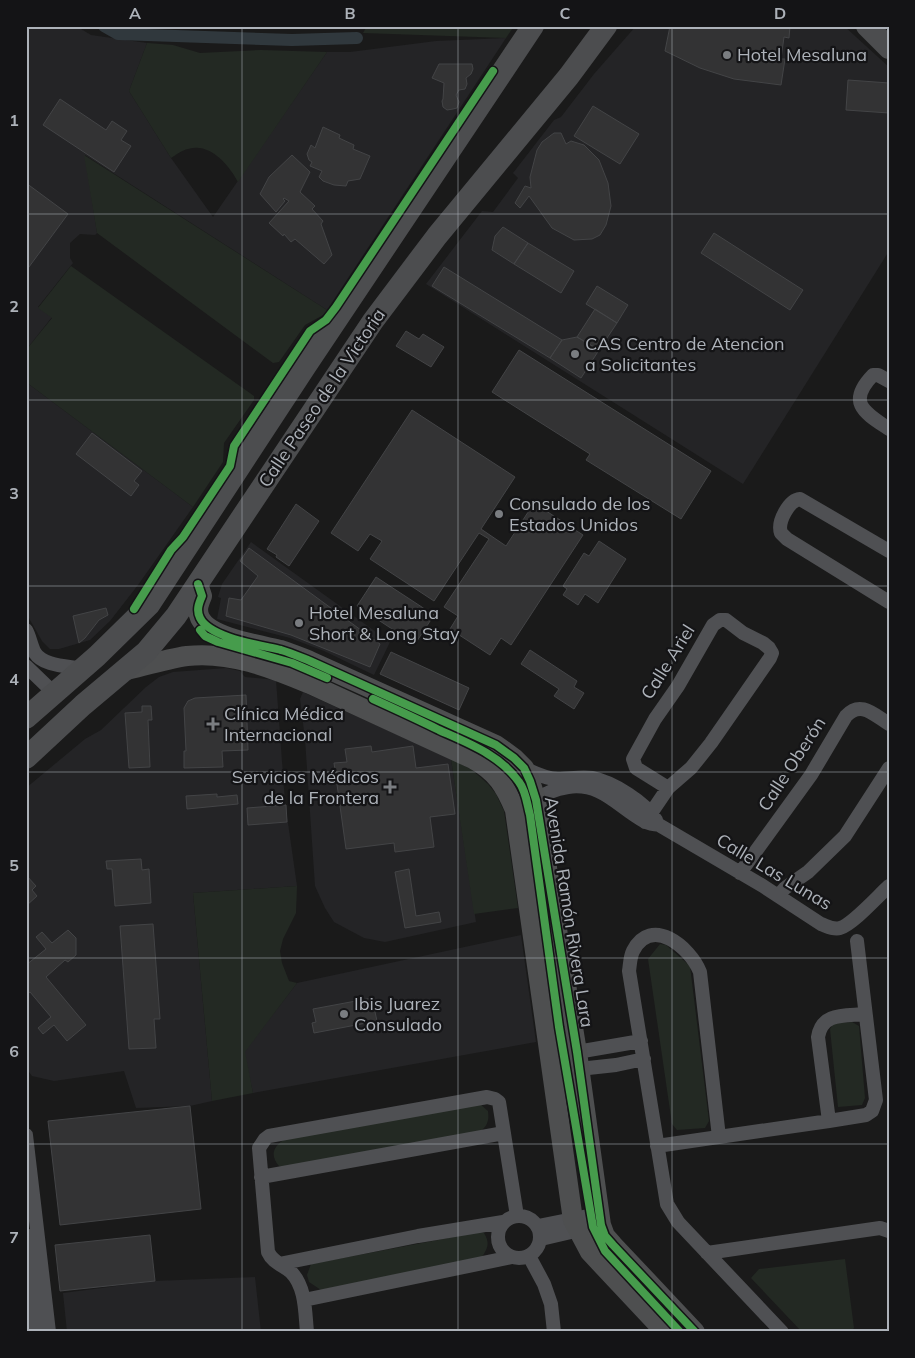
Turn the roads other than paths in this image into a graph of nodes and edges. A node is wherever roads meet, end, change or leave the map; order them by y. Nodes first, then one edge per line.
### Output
1 (533, 26) edge
2 (606, 26) edge
3 (867, 26) edge
4 (590, 35) edge
5 (883, 39) edge
6 (889, 381) edge
7 (889, 429) edge
8 (889, 551) edge
9 (198, 584) junction
10 (889, 602) edge
11 (26, 630) edge
12 (295, 655) junction
13 (26, 666) edge
14 (82, 669) junction
15 (123, 671) junction
16 (290, 675) junction
17 (54, 694) junction
18 (26, 718) edge
19 (889, 724) edge
20 (504, 751) junction
21 (26, 758) edge
22 (524, 768) junction
23 (889, 768) edge
24 (490, 769) junction
25 (668, 788) junction
26 (536, 800) junction
27 (648, 817) junction
28 (740, 873) junction
29 (889, 886) edge
30 (778, 896) junction
31 (554, 917) junction
32 (532, 921) junction
33 (858, 941) dead end
34 (865, 1014) junction
35 (641, 1041) junction
36 (644, 1059) junction
37 (578, 1060) junction
38 (829, 1121) junction
39 (504, 1133) junction
40 (26, 1135) edge
41 (719, 1137) junction
42 (657, 1146) junction
43 (261, 1177) junction
44 (517, 1216) junction
45 (599, 1219) junction
46 (503, 1222) junction
47 (575, 1225) junction
48 (889, 1231) edge
49 (539, 1233) junction
50 (26, 1235) edge
51 (707, 1253) junction
52 (529, 1256) junction
53 (512, 1257) junction
54 (279, 1264) junction
55 (304, 1300) junction
56 (36, 1332) edge
57 (49, 1332) edge
58 (307, 1332) edge
59 (554, 1332) edge
60 (664, 1332) edge
61 (695, 1332) edge
62 (782, 1332) edge

1 - 14 main road, Calle Paseo de la Victoria
2 - 4 main road, Calle Paseo de la Victoria
3 - 5 main road
4 - 9 main road, Calle Paseo de la Victoria
6 - 7 street
8 - 10 street
9 - 12 street, Avenida Ramón Rivera Lara
9 - 15 main road, Calle Paseo de la Victoria
11 - 14 street
12 - 16 street
12 - 20 street, Avenida Ramón Rivera Lara
13 - 17 street
14 - 17 main road, Calle Paseo de la Victoria
15 - 16 street
15 - 21 main road, Calle Paseo de la Victoria
16 - 24 street
17 - 18 main road, Calle Paseo de la Victoria
19 - 28 street, Calle Oberón
20 - 22 street, Avenida Ramón Rivera Lara
20 - 24 street
22 - 26 street, Avenida Ramón Rivera Lara
22 - 27 street, Calle Las Lunas
23 - 30 street
24 - 32 street
25 - 25 street, Calle Ariel
25 - 27 street, Calle Ariel
26 - 27 street, Calle Las Lunas
26 - 31 street, Avenida Ramón Rivera Lara
27 - 28 street, Calle Las Lunas
28 - 30 street, Calle Las Lunas
29 - 30 street, Calle Las Lunas
31 - 32 street
31 - 37 street, Avenida Ramón Rivera Lara
32 - 47 street
33 - 34 street
34 - 38 street
34 - 38 street
35 - 36 street
35 - 37 street
35 - 41 street
36 - 37 street
36 - 42 street
37 - 45 street, Avenida Ramón Rivera Lara
38 - 41 street
39 - 43 street
39 - 43 street
39 - 44 street
40 - 57 street
41 - 42 street
42 - 51 street
43 - 54 street
44 - 46 street
44 - 49 street
45 - 47 street
45 - 61 street, Avenida Ramón Rivera Lara
46 - 53 street
46 - 54 street
47 - 49 street
47 - 60 street
48 - 51 street
49 - 52 street
50 - 56 street
51 - 62 street
52 - 53 street
52 - 59 street
53 - 55 street
54 - 55 street
55 - 58 street

